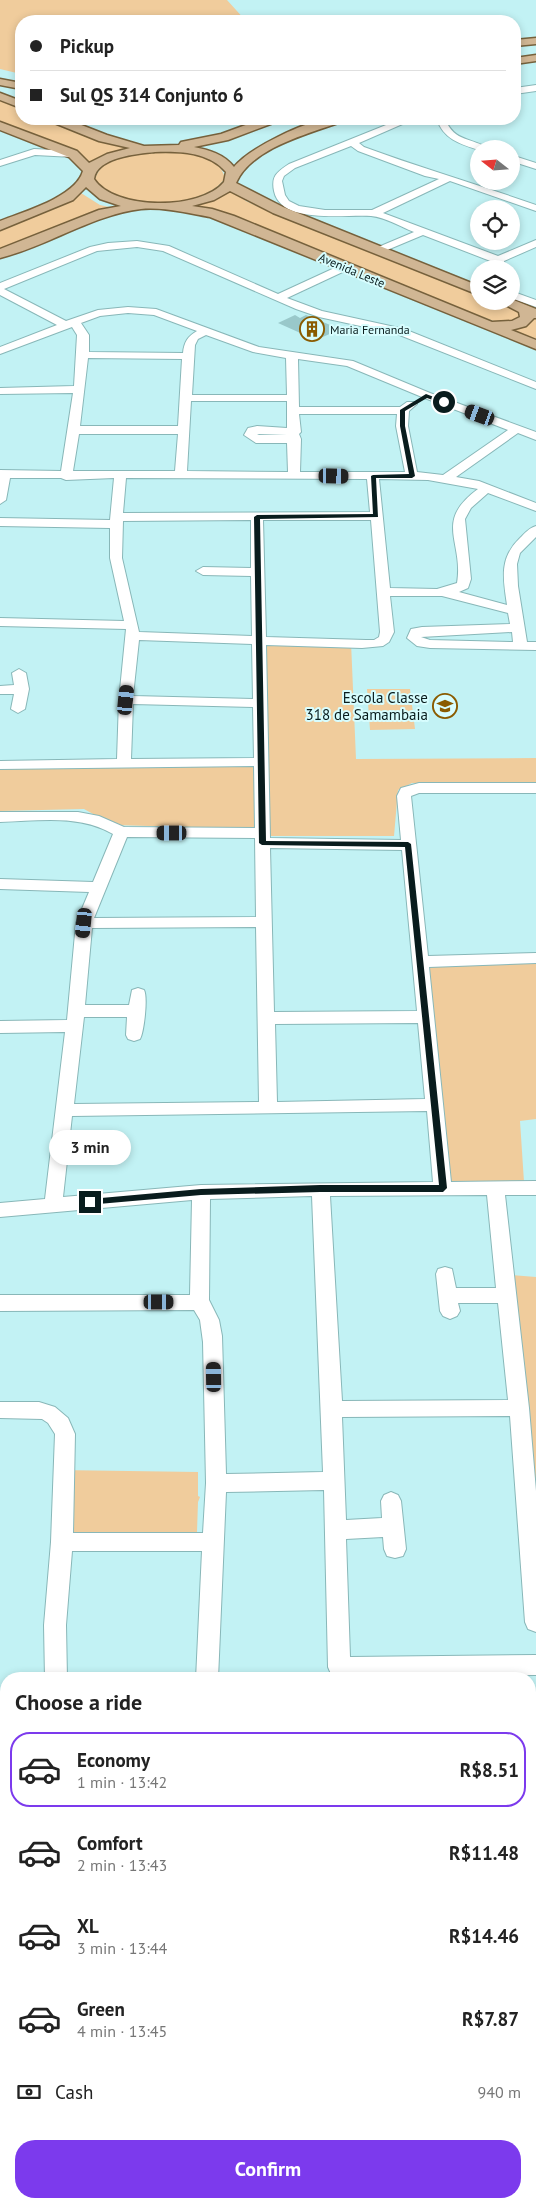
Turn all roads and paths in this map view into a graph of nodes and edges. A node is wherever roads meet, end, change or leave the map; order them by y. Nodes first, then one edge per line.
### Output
1 (536, 41) edge
2 (521, 42) edge
3 (536, 58) edge
4 (521, 60) edge
5 (0, 82) edge
6 (15, 85) edge
7 (536, 88) edge
8 (521, 90) edge
9 (0, 96) edge
10 (15, 102) edge
11 (71, 125) edge
12 (256, 125) edge
13 (323, 125) edge
14 (393, 125) edge
15 (442, 125) edge
16 (0, 126) edge
17 (350, 141) junction
18 (470, 143) edge
19 (164, 148) junction
20 (333, 148) junction
21 (148, 149) junction
22 (361, 149) junction
23 (73, 154) junction
24 (520, 161) edge
25 (0, 163) edge
26 (536, 166) edge
27 (89, 174) junction
28 (450, 178) junction
29 (231, 182) junction
30 (148, 206) junction
31 (165, 206) junction
32 (536, 208) edge
33 (374, 213) junction
34 (0, 226) edge
35 (424, 231) junction
36 (536, 243) edge
37 (380, 250) junction
38 (0, 254) edge
39 (490, 260) edge
40 (506, 260) edge
41 (345, 268) junction
42 (470, 287) edge
43 (0, 289) edge
44 (280, 297) junction
45 (520, 300) edge
46 (520, 305) edge
47 (532, 309) edge
48 (70, 323) junction
49 (486, 326) junction
50 (205, 331) junction
51 (0, 337) edge
52 (16, 345) junction
53 (536, 345) edge
54 (0, 351) edge
55 (83, 355) junction
56 (188, 356) junction
57 (292, 356) junction
58 (536, 386) edge
59 (79, 389) junction
60 (0, 391) edge
61 (426, 396) junction
62 (185, 398) junction
63 (292, 398) junction
64 (403, 410) junction
65 (293, 411) junction
66 (517, 429) junction
67 (74, 430) junction
68 (184, 430) junction
69 (536, 436) edge
70 (2, 474) edge
71 (294, 475) junction
72 (66, 476) junction
73 (120, 476) junction
74 (181, 476) junction
75 (373, 476) junction
76 (412, 476) junction
77 (446, 478) junction
78 (487, 488) junction
79 (0, 500) edge
80 (536, 507) edge
81 (376, 516) junction
82 (257, 517) junction
83 (116, 520) junction
84 (0, 522) edge
85 (536, 530) edge
86 (258, 572) junction
87 (203, 585) dead end
88 (384, 592) junction
89 (443, 592) junction
90 (516, 611) junction
91 (0, 622) edge
92 (519, 628) junction
93 (132, 630) junction
94 (259, 640) junction
95 (521, 646) junction
96 (536, 646) edge
97 (19, 672) dead end
98 (22, 688) junction
99 (0, 690) edge
100 (126, 700) junction
101 (261, 703) junction
102 (18, 709) dead end
103 (260, 762) junction
104 (124, 764) junction
105 (0, 765) edge
106 (536, 788) edge
107 (0, 817) edge
108 (121, 832) junction
109 (262, 838) junction
110 (408, 844) junction
111 (0, 884) edge
112 (98, 887) junction
113 (264, 922) junction
114 (84, 923) junction
115 (536, 958) edge
116 (420, 962) junction
117 (138, 994) dead end
118 (137, 1011) junction
119 (426, 1017) junction
120 (265, 1018) junction
121 (75, 1019) junction
122 (0, 1027) edge
123 (134, 1035) dead end
124 (435, 1105) junction
125 (268, 1108) junction
126 (65, 1110) junction
127 (320, 1188) junction
128 (443, 1188) junction
129 (536, 1188) edge
130 (496, 1189) junction
131 (201, 1192) junction
132 (53, 1206) junction
133 (0, 1210) edge
134 (446, 1274) dead end
135 (506, 1296) junction
136 (199, 1302) junction
137 (0, 1303) edge
138 (519, 1408) junction
139 (332, 1409) junction
140 (0, 1410) edge
141 (335, 1481) junction
142 (216, 1483) junction
143 (391, 1501) dead end
144 (393, 1527) junction
145 (336, 1530) junction
146 (62, 1542) junction
147 (213, 1542) junction
148 (395, 1549) dead end
149 (536, 1622) edge
150 (536, 1665) edge
151 (56, 1672) edge
152 (208, 1672) edge
153 (339, 1672) edge
154 (364, 1672) edge

1 - 2 main road
3 - 4 main road
5 - 6 main road
7 - 8 street
9 - 10 main road
11 - 21 main road
12 - 19 main road
13 - 29 main road
14 - 17 street
15 - 18 street
16 - 23 main road
17 - 20 street
17 - 22 street
19 - 21 main road
19 - 29 main road
20 - 22 street
20 - 33 street
21 - 27 main road
22 - 28 street
23 - 25 street
23 - 27 main road
24 - 26 street
27 - 30 main road
27 - 34 main road
28 - 32 street
28 - 33 street
29 - 31 main road
29 - 37 main road, Avenida Leste
30 - 31 main road
30 - 38 main road
31 - 41 main road, Avenida Leste
33 - 35 street
35 - 37 street
35 - 39 street
36 - 40 street
37 - 42 main road, Avenida Leste
41 - 44 street
41 - 49 main road, Avenida Leste
43 - 44 street
43 - 48 street
44 - 58 street
45 - 47 street
46 - 47 main road
47 - 49 main road
48 - 50 street
48 - 52 street
48 - 55 street
49 - 53 main road, Avenida Leste
50 - 56 street
50 - 57 street
51 - 52 street
52 - 54 street
55 - 56 street
55 - 59 street
56 - 62 street
57 - 61 street
57 - 63 street
59 - 60 street
59 - 67 street
61 - 64 street
61 - 66 street
62 - 63 street
62 - 68 street
63 - 65 street
64 - 65 street
64 - 76 street
65 - 71 street
66 - 69 street
66 - 77 street
67 - 68 street
67 - 72 street
68 - 74 street
70 - 72 street
70 - 79 street
71 - 74 street
71 - 75 street
72 - 73 street
73 - 74 street
73 - 83 street
75 - 76 street
75 - 81 street
76 - 77 street
77 - 78 street
78 - 80 street
78 - 89 street
81 - 82 street
81 - 88 street
82 - 83 street
82 - 86 street
83 - 84 street
83 - 93 street
85 - 90 street
86 - 87 street
86 - 94 street
88 - 89 street
88 - 94 street
89 - 90 street
90 - 92 street
91 - 93 street
92 - 95 street
92 - 95 street
93 - 94 street
93 - 100 street
94 - 101 street
95 - 96 street
97 - 98 street
98 - 99 street
98 - 102 street
100 - 101 street
100 - 104 street
101 - 103 street
103 - 104 street
103 - 109 street
104 - 105 street
106 - 110 street
107 - 108 street
108 - 109 street
108 - 112 street
109 - 110 street
109 - 113 street
110 - 116 street
111 - 112 street
112 - 114 street
113 - 114 street
113 - 120 street
114 - 121 street
115 - 116 street
116 - 119 street
117 - 118 street
118 - 121 street
118 - 123 street
119 - 120 street
119 - 124 street
120 - 125 street
121 - 122 street
121 - 126 street
124 - 125 street
124 - 128 street
125 - 126 street
126 - 132 street
127 - 128 street
127 - 131 street
127 - 139 street
128 - 130 street
129 - 130 street
130 - 135 street
131 - 132 street
131 - 136 street
132 - 133 street
134 - 135 street
135 - 138 street
136 - 137 street
136 - 142 street
138 - 139 street
138 - 149 street
139 - 141 street
140 - 146 street
141 - 142 street
141 - 145 street
142 - 147 street
143 - 144 street
144 - 145 street
144 - 148 street
145 - 153 street
146 - 147 street
146 - 151 street
147 - 152 street
150 - 154 street

